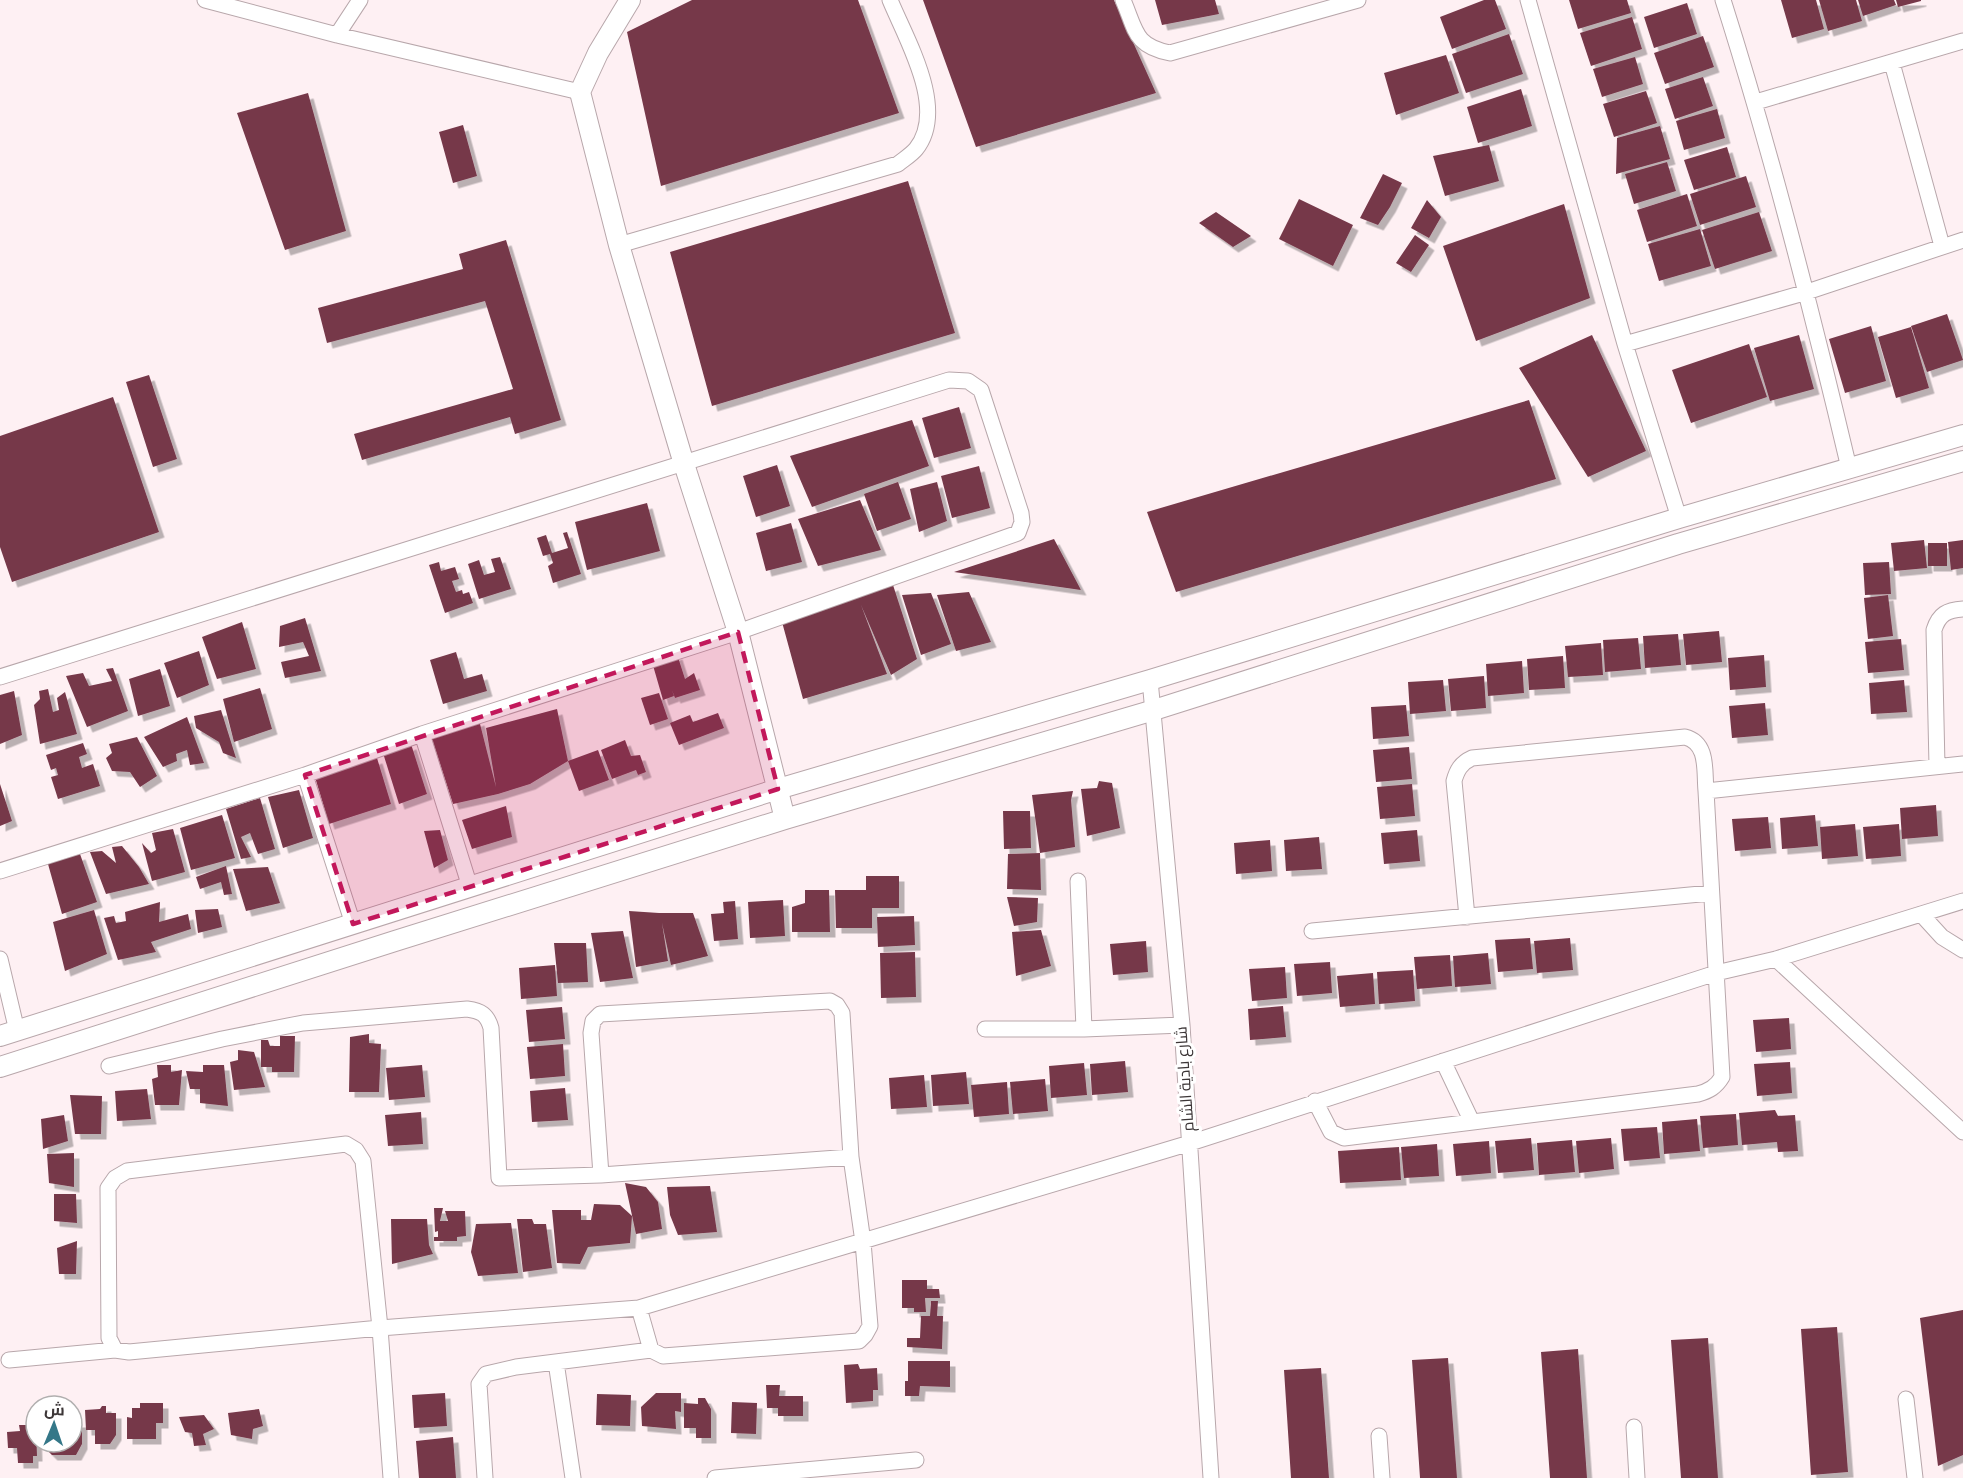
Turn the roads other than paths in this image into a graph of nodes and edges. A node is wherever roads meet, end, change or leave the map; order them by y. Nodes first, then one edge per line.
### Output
1 (205, 0) edge
2 (360, 0) edge
3 (630, 0) edge
4 (890, 0) edge
5 (1123, 0) edge
6 (1358, 0) edge
7 (1528, 0) edge
8 (1723, 0) edge
9 (1331, 4) edge
10 (337, 35) junction
11 (1963, 41) edge
12 (1892, 63) junction
13 (580, 92) junction
14 (1756, 102) junction
15 (1963, 240) edge
16 (619, 245) junction
17 (1942, 246) junction
18 (1807, 292) junction
19 (1625, 344) junction
20 (1963, 435) edge
21 (1963, 461) edge
22 (684, 464) junction
23 (1850, 468) junction
24 (1679, 518) junction
25 (1429, 595) junction
26 (1963, 609) edge
27 (1438, 620) junction
28 (738, 632) junction
29 (0, 677) edge
30 (1150, 680) junction
31 (1154, 710) junction
32 (422, 734) junction
33 (1963, 764) edge
34 (1937, 766) junction
35 (304, 775) junction
36 (778, 789) junction
37 (1706, 791) junction
38 (785, 819) junction
39 (0, 871) edge
40 (1078, 881) dead end
41 (471, 887) junction
42 (1712, 893) junction
43 (1963, 902) edge
44 (1921, 914) junction
45 (1467, 917) junction
46 (353, 924) junction
47 (1312, 931) dead end
48 (1963, 950) edge
49 (1776, 959) junction
50 (0, 960) edge
51 (1716, 973) junction
52 (1182, 1025) junction
53 (985, 1029) dead end
54 (1084, 1029) junction
55 (8, 1034) edge
56 (1443, 1061) junction
57 (109, 1066) dead end
58 (0, 1067) edge
59 (1315, 1101) junction
60 (1472, 1122) junction
61 (1963, 1131) edge
62 (1190, 1143) junction
63 (851, 1157) junction
64 (601, 1175) junction
65 (863, 1242) junction
66 (639, 1308) junction
67 (380, 1328) junction
68 (116, 1350) junction
69 (651, 1350) junction
70 (9, 1360) dead end
71 (556, 1362) junction
72 (1906, 1399) dead end
73 (1634, 1427) dead end
74 (1379, 1436) dead end
75 (916, 1460) dead end
76 (391, 1478) edge
77 (485, 1478) edge
78 (573, 1478) edge
79 (716, 1478) edge
80 (1211, 1478) edge
81 (1382, 1478) edge
82 (1637, 1478) edge
83 (1915, 1478) edge

1 - 10 street
2 - 10 street
3 - 13 street
4 - 16 street
5 - 9 street
6 - 9 street
7 - 19 street
8 - 14 street
10 - 13 street
11 - 12 street
12 - 14 street
12 - 17 street
13 - 16 street
14 - 18 street
15 - 17 street
16 - 22 street
17 - 18 street
18 - 19 street
18 - 23 street
19 - 24 street
20 - 23 street
21 - 27 street
22 - 28 street
22 - 28 street
22 - 29 street
23 - 24 street
24 - 25 street
25 - 27 street
25 - 30 street
26 - 34 street
27 - 31 street
28 - 32 street
28 - 36 street
30 - 31 street, شارع بادية الشام
30 - 36 street
31 - 38 street
31 - 52 street, شارع بادية الشام
32 - 35 street
32 - 41 street
33 - 34 street
34 - 37 street
35 - 39 street
35 - 46 street
36 - 38 street
36 - 41 street
37 - 42 street
37 - 45 street
38 - 58 street
40 - 54 street
41 - 46 street
42 - 45 street
42 - 51 street
43 - 44 street
44 - 48 street
44 - 49 street
45 - 47 street
46 - 55 street
49 - 51 street
49 - 61 street
50 - 55 street
51 - 56 street
51 - 60 street
52 - 54 street
52 - 62 street, شارع بادية الشام
53 - 54 street
56 - 59 street
56 - 60 street
57 - 64 street
59 - 60 street
59 - 62 street
62 - 65 street
62 - 80 street, شارع بادية الشام
63 - 64 street
63 - 64 street
63 - 65 street
65 - 66 street
65 - 69 street
66 - 67 street
66 - 69 street
67 - 68 street
67 - 68 street
67 - 76 street
68 - 70 street
69 - 71 street
71 - 77 street
71 - 78 street
72 - 83 street
73 - 82 street
74 - 81 street
75 - 79 street

